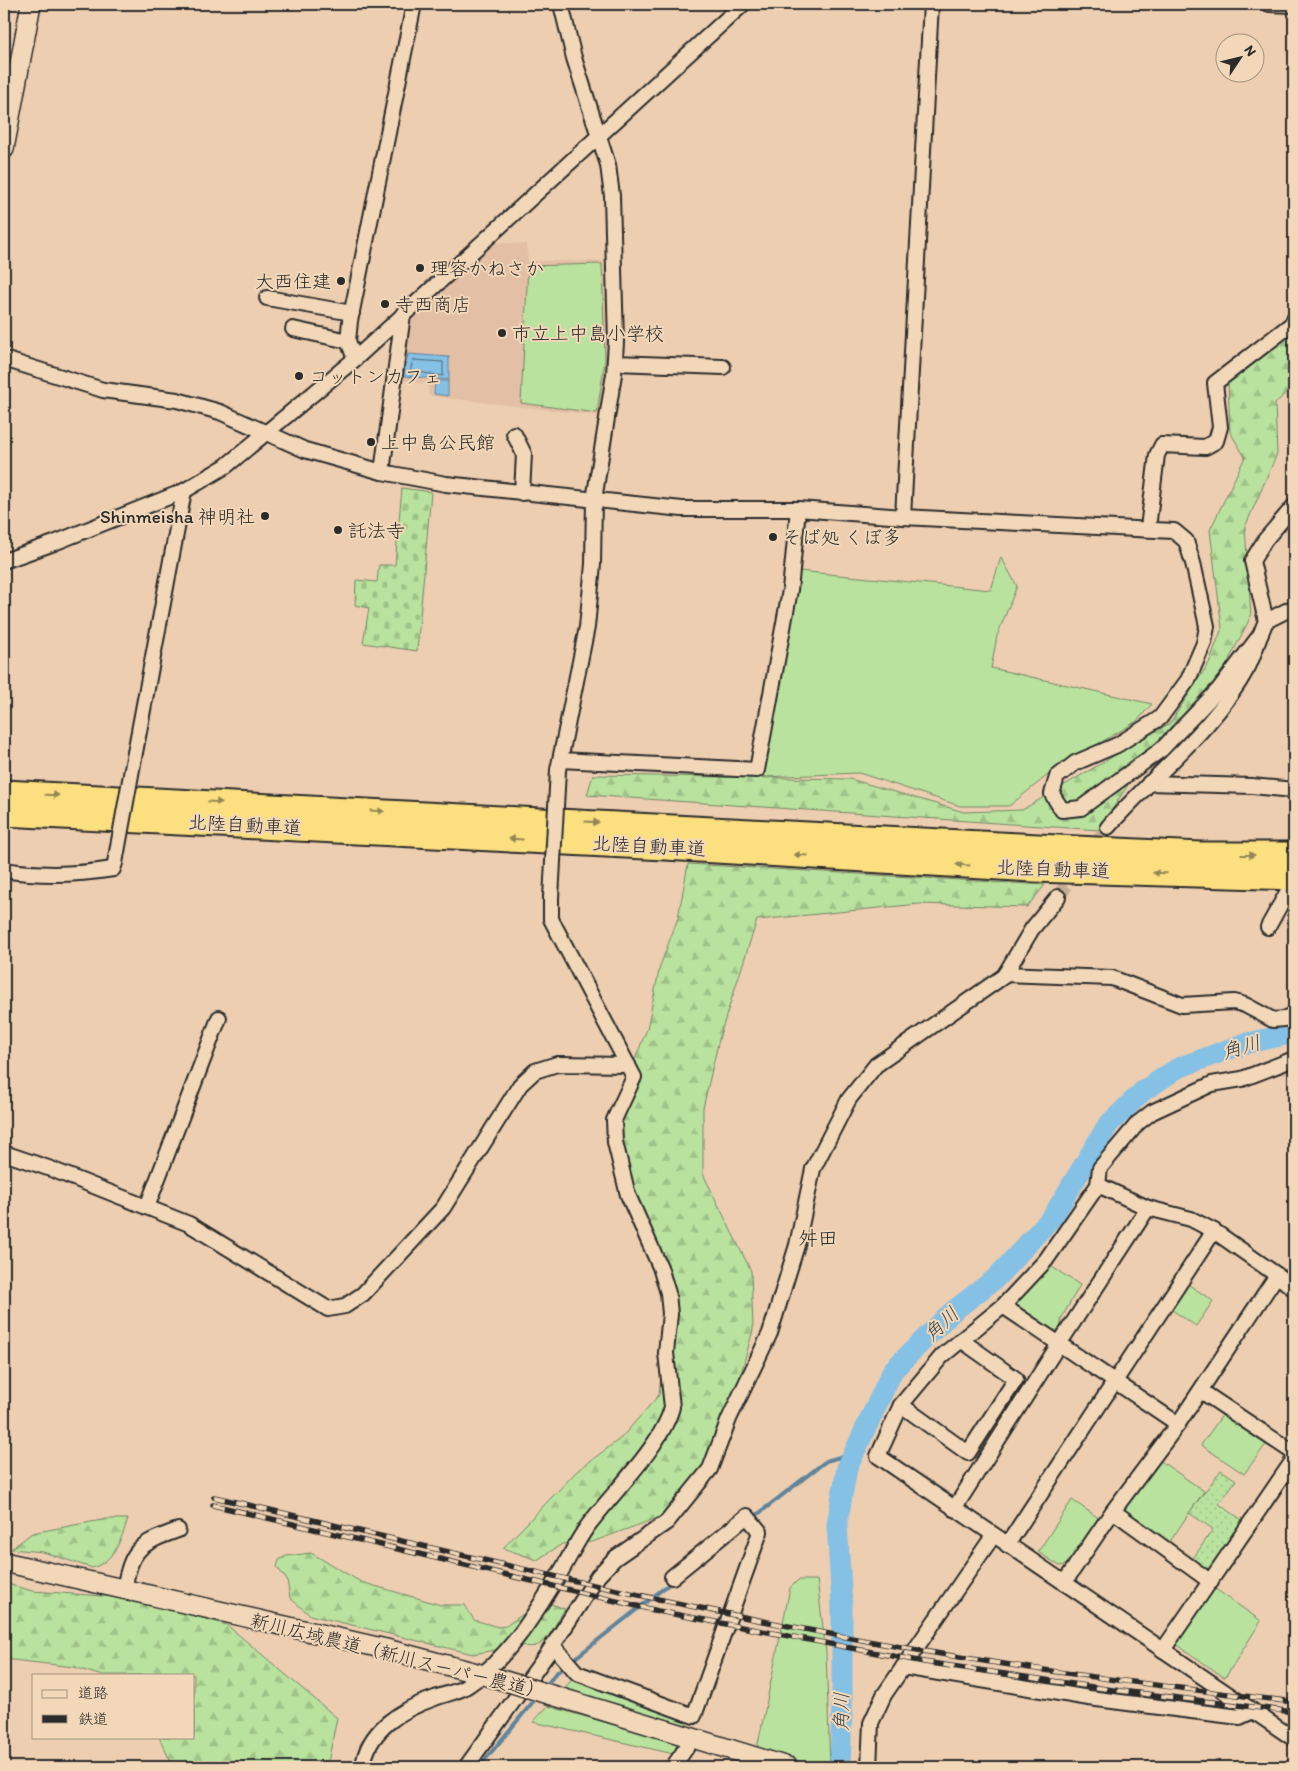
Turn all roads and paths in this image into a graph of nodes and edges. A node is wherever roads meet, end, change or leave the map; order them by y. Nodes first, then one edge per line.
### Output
1 (30, 4) edge
2 (414, 4) edge
3 (561, 4) edge
4 (743, 4) edge
5 (931, 4) edge
6 (1269, 4) edge
7 (1294, 5) edge
8 (600, 132) junction
9 (4, 149) edge
10 (267, 298) dead end
11 (352, 313) junction
12 (403, 314) junction
13 (1294, 319) edge
14 (293, 329) dead end
15 (348, 341) junction
16 (355, 358) junction
17 (4, 359) edge
18 (614, 362) junction
19 (723, 367) dead end
20 (267, 434) junction
21 (514, 434) dead end
22 (382, 472) junction
23 (184, 490) junction
24 (522, 493) junction
25 (594, 500) junction
26 (1294, 506) edge
27 (798, 509) junction
28 (904, 517) junction
29 (1148, 528) junction
30 (4, 561) edge
31 (1294, 607) edge
32 (1264, 627) junction
33 (559, 765) junction
34 (1149, 783) junction
35 (1294, 790) edge
36 (4, 793) edge
37 (4, 813) edge
38 (1108, 827) tunnel mouth
39 (1294, 855) edge
40 (1205, 865) junction
41 (4, 870) edge
42 (1294, 879) edge
43 (1058, 897) tunnel mouth
44 (1268, 927) dead end
45 (1005, 974) junction
46 (1294, 1014) edge
47 (219, 1018) dead end
48 (1294, 1058) edge
49 (628, 1065) junction
50 (4, 1153) edge
51 (1098, 1185) junction
52 (147, 1208) junction
53 (1148, 1208) junction
54 (1214, 1231) junction
55 (1277, 1275) junction
56 (1294, 1289) edge
57 (1003, 1306) junction
58 (962, 1340) junction
59 (1059, 1344) junction
60 (1114, 1381) junction
61 (1201, 1391) junction
62 (901, 1405) junction
63 (1178, 1424) junction
64 (1294, 1453) edge
65 (1294, 1459) edge
66 (954, 1509) junction
67 (1113, 1511) junction
68 (178, 1530) dead end
69 (993, 1536) junction
70 (1007, 1545) junction
71 (4, 1562) edge
72 (672, 1577) dead end
73 (1211, 1582) junction
74 (1064, 1584) junction
75 (124, 1589) junction
76 (554, 1645) junction
77 (1163, 1650) junction
78 (903, 1667) junction
79 (488, 1676) junction
80 (1253, 1711) junction
81 (692, 1738) junction
82 (1294, 1739) edge
83 (363, 1767) edge
84 (466, 1767) edge
85 (674, 1767) edge
86 (788, 1767) edge
87 (869, 1767) edge

1 - 9 street
2 - 11 street
3 - 8 street
4 - 8 street
5 - 28 street
6 - 7 street
8 - 12 street
8 - 18 street
10 - 11 street
11 - 15 street
12 - 16 street
12 - 22 street
13 - 29 street
14 - 15 street
15 - 16 street
16 - 20 street
17 - 20 street
18 - 19 street
18 - 25 street
20 - 22 street
20 - 23 street
21 - 24 street
22 - 24 street
23 - 30 street
23 - 41 street, bridge
24 - 25 street
25 - 27 street
25 - 33 street
26 - 32 street
27 - 28 street
27 - 33 street
28 - 29 street
29 - 32 street
31 - 32 street
32 - 34 street
33 - 49 street, bridge
34 - 35 street
34 - 38 street
36 -> 40 highway, 北陸自動車道
40 -> 37 highway, 北陸自動車道
40 -> 39 highway, 北陸自動車道
40 - 42 highway, 北陸自動車道
42 - 44 street
43 - 45 street
45 - 46 street
45 - 76 street
47 - 52 street
48 - 51 street
49 - 52 street
49 - 79 street
50 - 52 street
51 - 53 street
51 - 57 street
53 - 54 street
53 - 59 street
54 - 55 street
54 - 60 street
55 - 56 street
55 - 61 street
57 - 58 street
57 - 59 street
58 - 62 street
58 - 62 street
59 - 60 street
59 - 66 street
60 - 63 street
60 - 70 street
61 - 63 street
61 - 64 street
62 - 66 street
63 - 67 street
65 - 73 street
66 - 69 street
67 - 73 street
67 - 74 street
68 - 75 street
69 - 70 street
69 - 78 street
70 - 74 street
71 - 75 street, 新川広域農道（新川スーパー農道）
72 - 76 street
73 - 77 street
74 - 77 street
75 - 79 street, 新川広域農道（新川スーパー農道）
76 - 84 street
77 - 80 street
78 - 80 street
78 - 87 street
79 - 81 street, 新川広域農道（新川スーパー農道）, bridge
79 - 83 street
80 - 82 street
81 - 85 street
81 - 86 street, 新川広域農道（新川スーパー農道）

